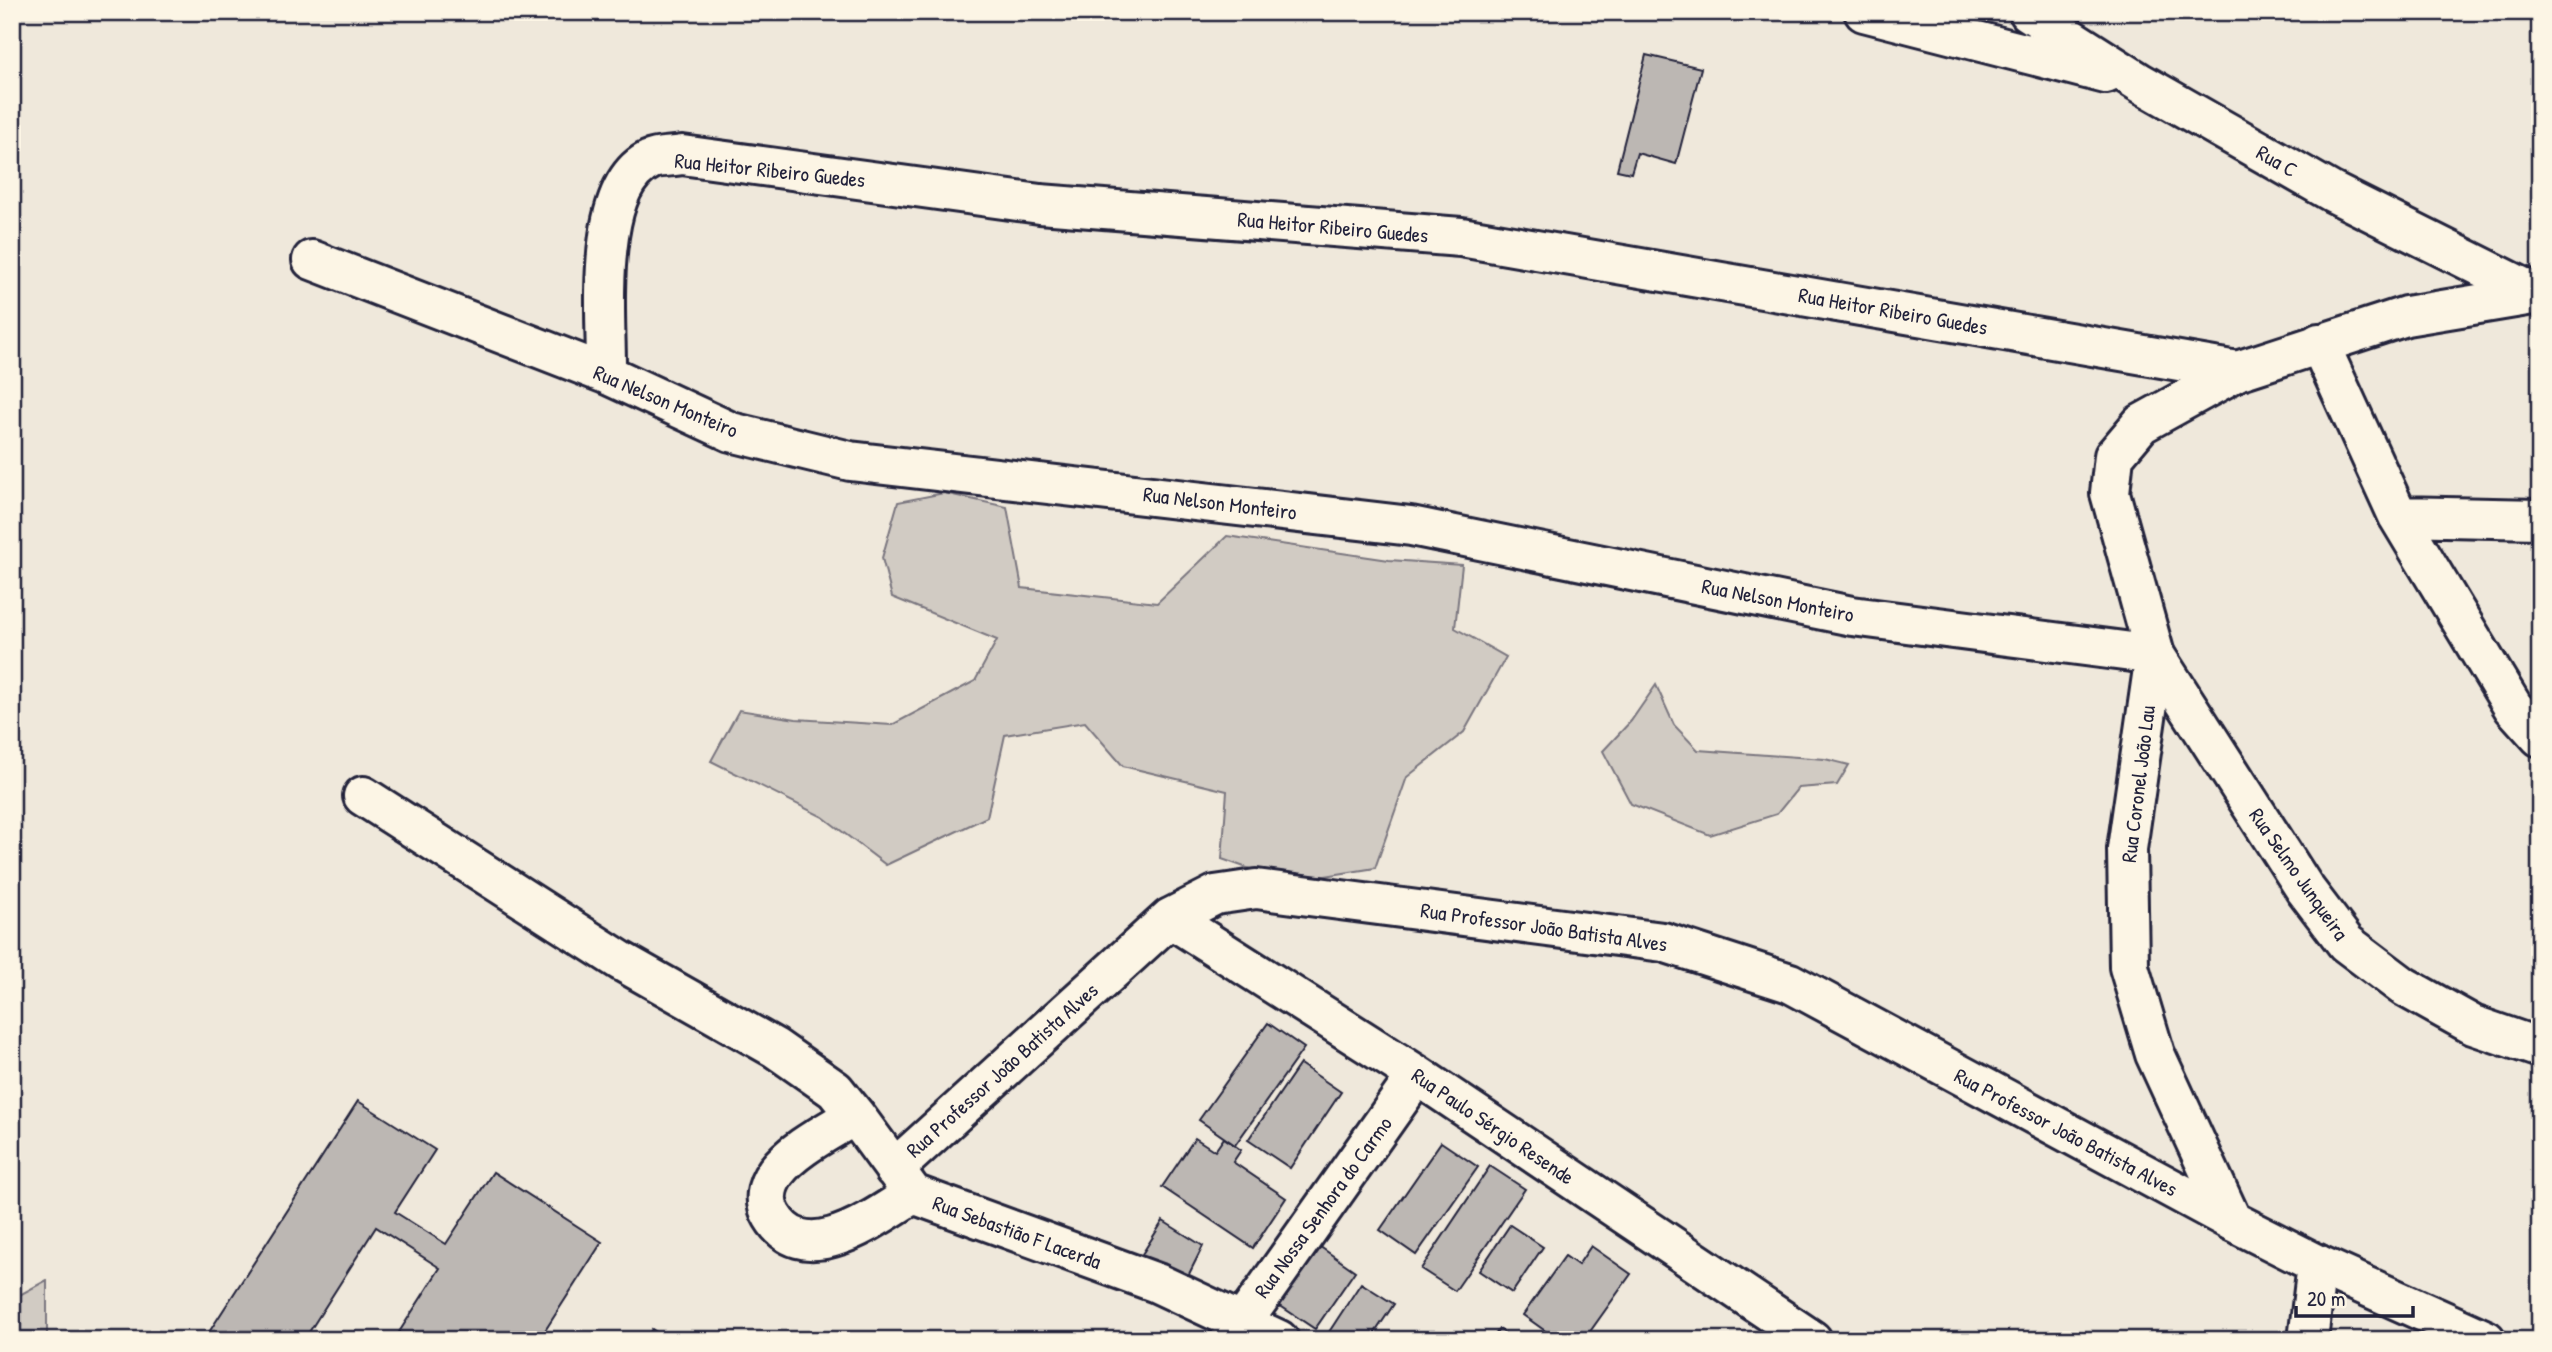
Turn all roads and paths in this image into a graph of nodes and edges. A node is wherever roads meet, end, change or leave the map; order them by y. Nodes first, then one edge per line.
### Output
1 (1864, 12) edge
2 (2029, 12) edge
3 (2139, 82) junction
4 (312, 260) dead end
5 (2537, 293) edge
6 (2319, 343) junction
7 (2237, 371) junction
8 (606, 374) junction
9 (2398, 516) junction
10 (2540, 519) edge
11 (2155, 655) junction
12 (2540, 737) edge
13 (363, 796) dead end
14 (1170, 918) junction
15 (2540, 1048) edge
16 (1417, 1075) junction
17 (855, 1115) junction
18 (903, 1181) junction
19 (2231, 1221) junction
20 (2317, 1264) junction
21 (1236, 1330) edge
22 (1279, 1340) edge
23 (1812, 1340) edge
24 (2308, 1340) edge
25 (2486, 1340) edge

1 - 3 street
2 - 3 street, Rua C
3 - 5 street, Rua C
4 - 8 street, Rua Nelson Monteiro
5 - 6 street
6 - 7 street
6 - 9 street
7 - 8 street, Rua Heitor Ribeiro Guedes
7 - 11 street, Rua Coronel João Lau
8 - 11 street, Rua Nelson Monteiro
9 - 10 street
9 - 12 street
11 - 15 street, Rua Selmo Junqueira
11 - 19 street, Rua Coronel João Lau
13 - 17 street
14 - 16 street, Rua Paulo Sérgio Resende
14 - 18 street, Rua Professor João Batista Alves
14 - 19 street, Rua Professor João Batista Alves
16 - 21 street, Rua Nossa Senhora do Carmo
16 - 23 street, Rua Paulo Sérgio Resende
17 - 18 street
17 - 18 street, Rua Sebastião F Lacerda
18 - 21 street, Rua Sebastião F Lacerda
19 - 20 street
20 - 24 street
20 - 25 street
21 - 22 street, Rua Sebastião F Lacerda

